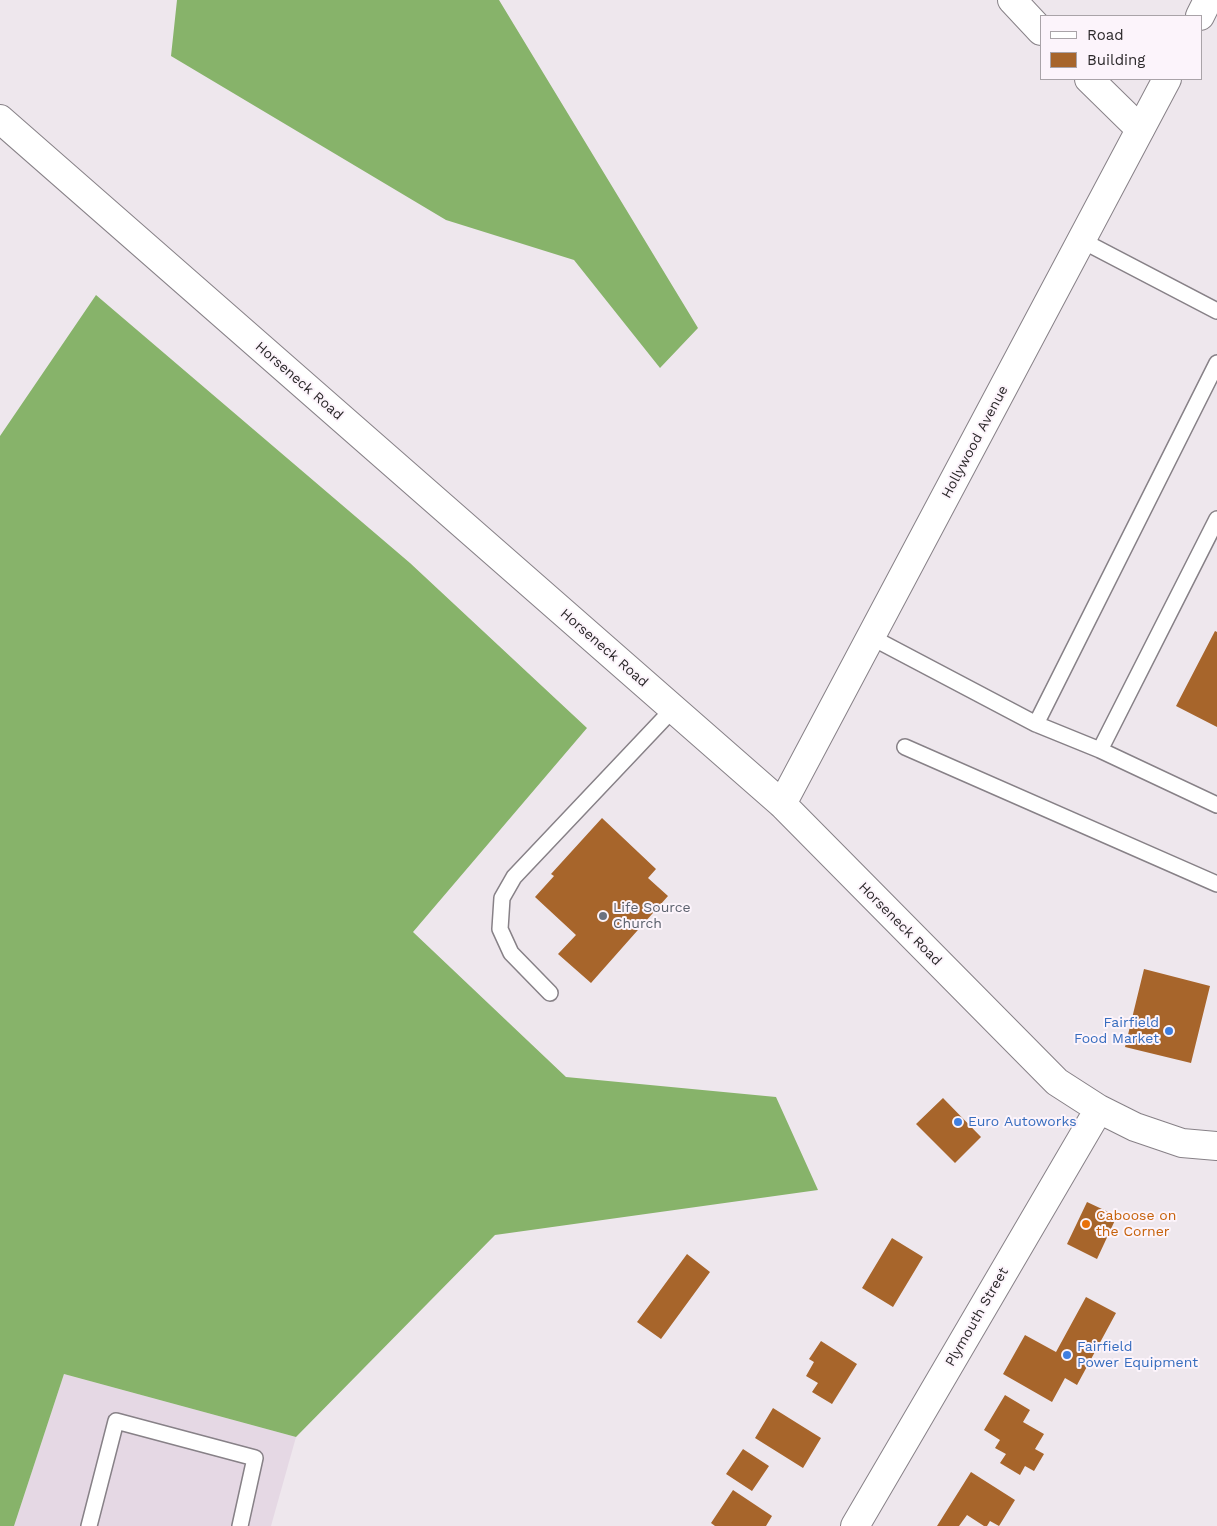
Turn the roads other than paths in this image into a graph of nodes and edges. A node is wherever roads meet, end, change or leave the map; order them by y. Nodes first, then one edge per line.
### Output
1 (1012, 0) edge
2 (1208, 0) edge
3 (1200, 15) edge
4 (1040, 31) edge
5 (1090, 80) edge
6 (1166, 80) edge
7 (0, 119) edge
8 (1140, 129) junction
9 (1081, 240) junction
10 (1217, 311) edge
11 (1217, 363) edge
12 (1217, 519) edge
13 (871, 637) junction
14 (673, 709) junction
15 (1036, 724) junction
16 (905, 747) dead end
17 (1100, 750) junction
18 (782, 804) junction
19 (1217, 805) edge
20 (1217, 884) edge
21 (550, 994) dead end
22 (1099, 1109) junction
23 (1217, 1146) edge
24 (89, 1526) edge
25 (240, 1526) edge
26 (854, 1526) edge

1 - 4 street
2 - 3 street
5 - 8 street
6 - 8 street, Hollywood Avenue
7 - 14 street, Horseneck Road
8 - 9 street, Hollywood Avenue
9 - 10 lane
9 - 13 street, Hollywood Avenue
11 - 15 lane
12 - 17 lane
13 - 15 lane
13 - 18 street, Hollywood Avenue
14 - 18 street, Horseneck Road
14 - 21 lane
15 - 17 lane
16 - 20 lane
17 - 19 lane
18 - 22 street, Horseneck Road
22 - 23 street, Horseneck Road
22 - 26 street, Plymouth Street
24 - 25 lane

